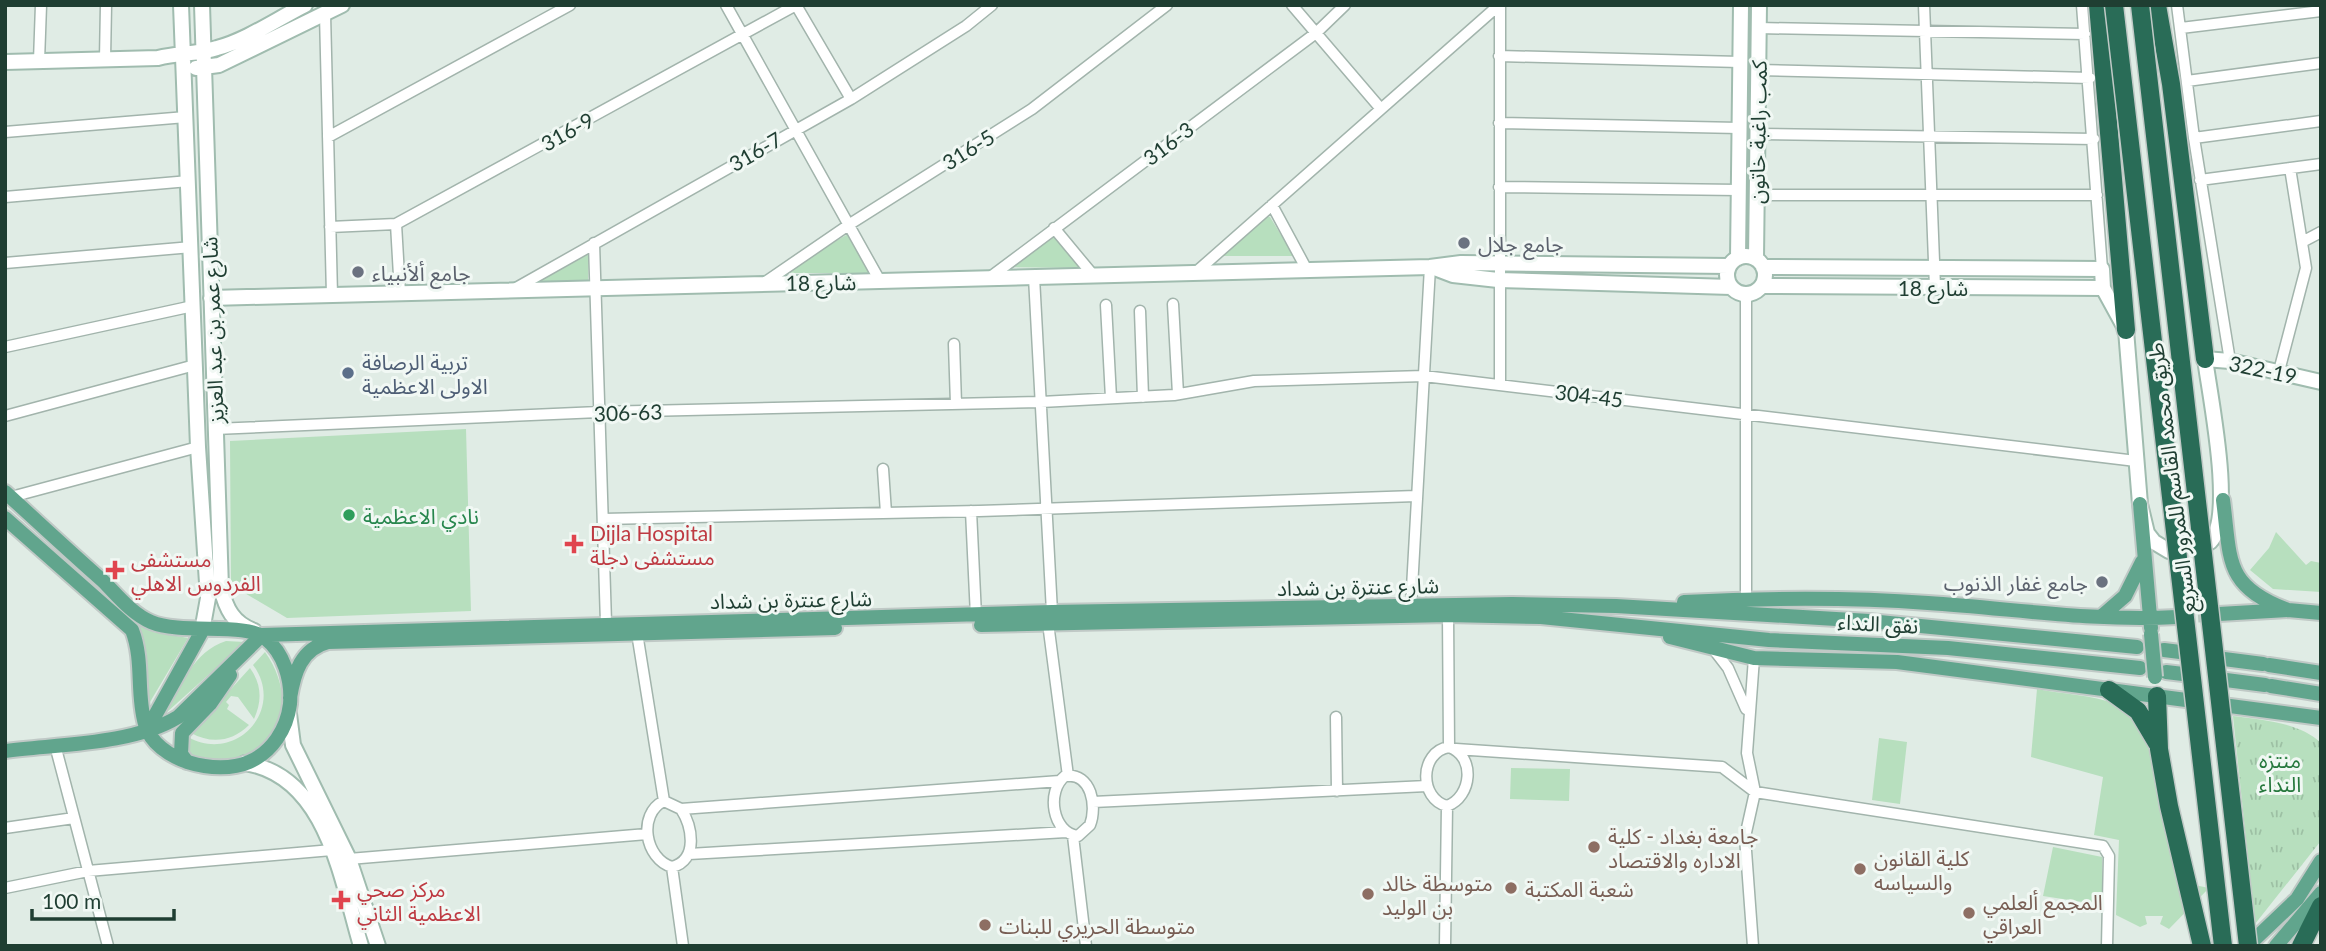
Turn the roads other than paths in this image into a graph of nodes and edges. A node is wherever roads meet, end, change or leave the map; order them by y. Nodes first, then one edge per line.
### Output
1 (41, 5) edge
2 (106, 5) edge
3 (181, 5) edge
4 (202, 5) edge
5 (305, 5) edge
6 (341, 5) edge
7 (570, 5) edge
8 (726, 5) edge
9 (796, 5) edge
10 (992, 5) edge
11 (1167, 5) edge
12 (1293, 5) edge
13 (1345, 5) edge
14 (1499, 5) edge
15 (1741, 5) edge
16 (1759, 5) edge
17 (1924, 5) edge
18 (2081, 5) edge
19 (2098, 5) edge
20 (2114, 5) edge
21 (2140, 5) edge
22 (2157, 5) edge
23 (2177, 5) edge
24 (2321, 11) edge
25 (325, 14) junction
26 (1758, 28) junction
27 (2181, 28) junction
28 (1925, 31) junction
29 (1316, 33) junction
30 (2085, 34) junction
31 (743, 36) junction
32 (203, 51) junction
33 (183, 52) junction
34 (1499, 56) junction
35 (158, 58) junction
36 (105, 59) junction
37 (39, 61) junction
38 (5, 62) edge
39 (1740, 62) junction
40 (2321, 63) edge
41 (204, 67) junction
42 (183, 68) junction
43 (1758, 70) junction
44 (1927, 74) junction
45 (2090, 78) junction
46 (2187, 81) junction
47 (851, 99) junction
48 (1381, 109) junction
49 (186, 117) junction
50 (2321, 121) edge
51 (1499, 123) junction
52 (795, 128) junction
53 (1739, 128) junction
54 (5, 132) edge
55 (1757, 134) junction
56 (328, 137) junction
57 (1929, 137) junction
58 (2194, 138) junction
59 (2094, 139) junction
60 (2321, 164) edge
61 (2290, 168) junction
62 (2200, 180) junction
63 (189, 181) junction
64 (1499, 187) junction
65 (1739, 190) junction
66 (1931, 194) junction
67 (1756, 195) junction
68 (2097, 195) junction
69 (5, 197) edge
70 (1272, 205) junction
71 (397, 224) junction
72 (850, 224) junction
73 (330, 227) junction
74 (1054, 228) junction
75 (2321, 232) edge
76 (2302, 242) junction
77 (594, 243) junction
78 (191, 247) junction
79 (1734, 262) junction
80 (5, 263) edge
81 (1498, 263) junction
82 (1760, 263) junction
83 (1430, 267) junction
84 (1934, 268) junction
85 (2102, 269) junction
86 (1307, 270) junction
87 (1195, 272) junction
88 (1093, 275) junction
89 (1034, 277) junction
90 (989, 278) junction
91 (1499, 280) junction
92 (880, 281) junction
93 (763, 284) junction
94 (1731, 286) junction
95 (1762, 286) junction
96 (1935, 287) junction
97 (593, 288) junction
98 (2104, 288) junction
99 (512, 290) junction
100 (400, 293) junction
101 (332, 295) junction
102 (1746, 295) junction
103 (211, 298) junction
104 (1106, 304) dead end
105 (1174, 304) dead end
106 (193, 306) junction
107 (1140, 311) dead end
108 (2126, 330) junction
109 (954, 344) dead end
110 (5, 346) edge
111 (2205, 359) junction
112 (2230, 361) junction
113 (195, 365) junction
114 (2279, 371) junction
115 (1424, 376) junction
116 (2321, 382) edge
117 (1500, 385) junction
118 (1178, 394) junction
119 (1143, 397) junction
120 (1111, 398) junction
121 (1041, 402) junction
122 (956, 404) junction
123 (599, 412) junction
124 (1749, 414) junction
125 (5, 416) edge
126 (215, 429) junction
127 (198, 447) junction
128 (2136, 461) junction
129 (883, 469) dead end
130 (8, 494) edge
131 (1416, 496) junction
132 (2223, 500) junction
133 (2140, 504) junction
134 (1046, 508) junction
135 (971, 511) junction
136 (886, 513) junction
137 (5, 518) edge
138 (603, 519) junction
139 (2210, 542) dead end
140 (2144, 550) junction
141 (2169, 551) dead end
142 (1746, 599) junction
143 (1411, 606) junction
144 (1616, 606) junction
145 (2288, 610) junction
146 (2321, 613) edge
147 (2219, 614) tunnel mouth
148 (1448, 615) junction
149 (976, 616) junction
150 (2102, 616) junction
151 (1050, 617) junction
152 (2177, 617) tunnel mouth
153 (2150, 618) junction
154 (1615, 623) junction
155 (606, 624) junction
156 (202, 631) junction
157 (638, 633) junction
158 (262, 635) junction
159 (1712, 646) junction
160 (2137, 647) dead end
161 (2164, 650) dead end
162 (2180, 652) dead end
163 (1754, 658) junction
164 (240, 659) junction
165 (2224, 659) dead end
166 (2140, 668) dead end
167 (2321, 673) edge
168 (2160, 674) junction
169 (2183, 674) dead end
170 (2226, 680) dead end
171 (2109, 690) junction
172 (2321, 694) edge
173 (2157, 696) junction
174 (290, 698) junction
175 (2186, 700) dead end
176 (2230, 706) dead end
177 (2271, 711) junction
178 (289, 713) junction
179 (1748, 716) junction
180 (1336, 717) dead end
181 (2321, 718) edge
182 (147, 730) junction
183 (2321, 732) edge
184 (55, 745) junction
185 (1452, 748) junction
186 (2160, 749) junction
187 (5, 751) edge
188 (188, 763) junction
189 (245, 763) junction
190 (1064, 778) junction
191 (1427, 786) junction
192 (1336, 791) junction
193 (1755, 792) junction
194 (664, 801) junction
195 (1093, 802) junction
196 (1447, 806) junction
197 (681, 809) junction
198 (74, 818) junction
199 (5, 828) edge
200 (647, 834) junction
201 (1070, 834) junction
202 (332, 850) junction
203 (689, 854) junction
204 (349, 859) junction
205 (2321, 861) edge
206 (672, 867) junction
207 (88, 872) junction
208 (5, 888) edge
209 (2321, 893) edge
210 (2321, 906) edge
211 (2252, 942) edge
212 (108, 946) edge
213 (361, 946) edge
214 (378, 946) edge
215 (683, 946) edge
216 (1086, 946) edge
217 (1445, 946) edge
218 (1753, 946) edge
219 (2107, 946) edge
220 (2202, 946) edge
221 (2222, 946) edge
222 (2276, 946) edge
223 (2301, 946) edge

1 - 37 street
2 - 36 street
3 - 33 street, شارع عمر بن عبد العزيز
4 - 32 street, شارع عمر بن عبد العزيز
5 - 32 street
6 - 25 street
7 - 56 street
8 - 31 street
9 - 31 street, 316-9
9 - 47 street
10 - 47 street, 316-7
11 - 72 street, 316-5
12 - 29 street
13 - 29 street, 316-3
14 - 34 street
14 - 48 street
15 - 39 street, كمب راغبة خاتون
16 - 26 street, كمب راغبة خاتون
17 - 28 street
18 - 30 street
19 - 108 highway
20 - 221 highway, طريق محمد القاسم للمرور السريع, bridge
21 - 211 highway, طريق محمد القاسم للمرور السريع, bridge
22 - 111 highway
23 - 27 street
24 - 27 street
25 - 41 street
25 - 56 street
26 - 28 street
26 - 43 street, كمب راغبة خاتون
27 - 46 street
28 - 30 street
28 - 44 street
29 - 48 street
29 - 74 street, 316-3
30 - 45 street
31 - 52 street
31 - 71 street, 316-9
32 - 33 street
32 - 41 street, شارع عمر بن عبد العزيز
33 - 35 street
33 - 42 street, شارع عمر بن عبد العزيز
34 - 39 street
34 - 51 street
35 - 36 street
35 - 42 street
36 - 37 street
37 - 38 street
39 - 53 street, كمب راغبة خاتون
40 - 46 street
41 - 42 street
41 - 103 street, شارع عمر بن عبد العزيز
42 - 49 street, شارع عمر بن عبد العزيز
43 - 44 street
43 - 55 street, كمب راغبة خاتون
44 - 45 street
44 - 57 street
45 - 59 street
46 - 58 street
47 - 52 street, 316-7
48 - 70 street
49 - 54 street
49 - 63 street, شارع عمر بن عبد العزيز
50 - 58 street
51 - 53 street
51 - 64 street
52 - 72 street
52 - 77 street, 316-7
53 - 65 street, كمب راغبة خاتون
55 - 57 street
55 - 67 street, كمب راغبة خاتون
56 - 73 street
57 - 59 street
57 - 66 street
58 - 62 street
59 - 68 street
60 - 61 street
61 - 62 street
61 - 76 street
62 - 112 street
63 - 69 street
63 - 78 street, شارع عمر بن عبد العزيز
64 - 65 street
64 - 81 street
65 - 79 street, كمب راغبة خاتون
66 - 67 street
66 - 68 street
66 - 84 street
67 - 82 street, كمب راغبة خاتون
68 - 85 street
70 - 86 street
70 - 87 street
71 - 73 street, 316-9
71 - 100 street
72 - 92 street
72 - 93 street, 316-5
73 - 101 street
74 - 88 street
74 - 90 street, 316-3
75 - 76 street
76 - 114 street
77 - 97 street
77 - 99 street, 316-7
78 - 80 street
78 - 106 street, شارع عمر بن عبد العزيز
79 - 81 street, شارع 18
79 - 82 street
79 - 94 street
81 - 83 street, شارع 18
81 - 91 street
82 - 84 street, شارع 18
82 - 95 street
83 - 86 street, شارع 18
83 - 91 street, شارع 18
83 - 115 street
84 - 85 street, شارع 18
84 - 96 street
85 - 98 street
86 - 87 street, شارع 18
87 - 88 street, شارع 18
88 - 89 street, شارع 18
89 - 90 street, شارع 18
89 - 121 street
90 - 92 street, شارع 18
91 - 94 street, شارع 18
91 - 117 street
92 - 93 street, شارع 18
93 - 97 street, شارع 18
94 - 102 street
95 - 96 street, شارع 18
95 - 102 street
96 - 98 street, شارع 18
97 - 99 street, شارع 18
97 - 123 street
98 - 108 street
99 - 100 street, شارع 18
100 - 101 street, شارع 18
101 - 103 street, شارع 18
102 - 124 street
103 - 126 street, شارع عمر بن عبد العزيز
104 - 120 street
105 - 118 street
106 - 110 street
106 - 113 street, شارع عمر بن عبد العزيز
107 - 119 street
108 - 128 street
109 - 122 street
111 - 112 street, 322-19
111 - 132 street
112 - 114 street, 322-19
113 - 125 street
113 - 127 street, شارع عمر بن عبد العزيز
114 - 116 street, 322-19
115 - 117 street, 304-45
115 - 118 street, 304-45
115 - 131 street
117 - 124 street, 304-45
118 - 119 street, 304-45
119 - 120 street, 304-45
120 - 121 street, 304-45
121 - 122 street, 306-63
121 - 134 street
122 - 123 street, 306-63
123 - 126 street, 306-63
123 - 138 street
124 - 128 street, 304-45
124 - 142 street
126 - 158 street, شارع عمر بن عبد العزيز
127 - 130 street
127 - 156 street, شارع عمر بن عبد العزيز
128 - 133 street
129 - 136 street
130 - 156 main road, شارع عنترة بن شداد
131 - 134 street
131 - 143 street
132 - 139 street
132 - 145 main road
133 - 140 main road
133 - 141 street
134 - 135 street
134 - 151 street
135 - 136 street
135 - 149 street
136 - 138 street
137 - 182 main road
138 - 155 street
140 - 150 main road
140 - 153 main road
142 - 144 main road
142 - 150 main road
143 - 144 main road, شارع عنترة بن شداد
143 - 151 main road, شارع عنترة بن شداد
144 - 160 main road, نفق النداء
145 - 146 main road
145 - 147 main road
148 - 151 main road, شارع عنترة بن شداد
148 - 154 main road, شارع عنترة بن شداد
148 - 185 street
149 - 151 main road, شارع عنترة بن شداد
149 - 155 main road, شارع عنترة بن شداد
150 - 153 main road
151 - 157 main road, شارع عنترة بن شداد
151 - 190 street
152 - 153 main road
153 - 168 main road, bridge
154 - 159 main road
154 - 166 main road, نفق النداء
155 - 158 main road, شارع عنترة بن شداد
156 - 158 main road, شارع عنترة بن شداد
156 - 182 main road
157 - 174 main road, شارع عنترة بن شداد
157 - 194 street
158 - 164 main road
158 - 174 main road
159 - 163 main road
159 - 179 street
161 - 162 main road
163 - 171 main road
163 - 179 street
164 - 182 main road
164 - 188 main road
165 - 167 main road
168 - 169 main road
168 - 173 main road
170 - 172 main road
171 - 173 main road
171 - 186 highway
173 - 175 main road
173 - 186 highway
174 - 178 main road
176 - 177 main road
177 - 181 main road
177 - 183 main road
178 - 189 main road
178 - 204 street
179 - 193 street
180 - 192 street
182 - 184 main road
182 - 188 main road
184 - 187 main road
184 - 198 street
185 - 191 street
185 - 193 street
185 - 196 street
186 - 220 highway
188 - 189 main road
189 - 202 street
190 - 195 street
190 - 197 street
190 - 201 street
191 - 192 street
191 - 196 street
192 - 195 street
193 - 218 street
193 - 219 street
194 - 197 street
194 - 200 street
195 - 201 street
196 - 217 street
197 - 203 street
198 - 199 street
198 - 207 street
200 - 204 street
200 - 206 street
201 - 203 street
201 - 216 street
202 - 207 street
202 - 213 street
203 - 206 street
204 - 214 street
205 - 211 main road
206 - 215 street
207 - 208 street
207 - 212 street
209 - 222 main road
210 - 223 highway

